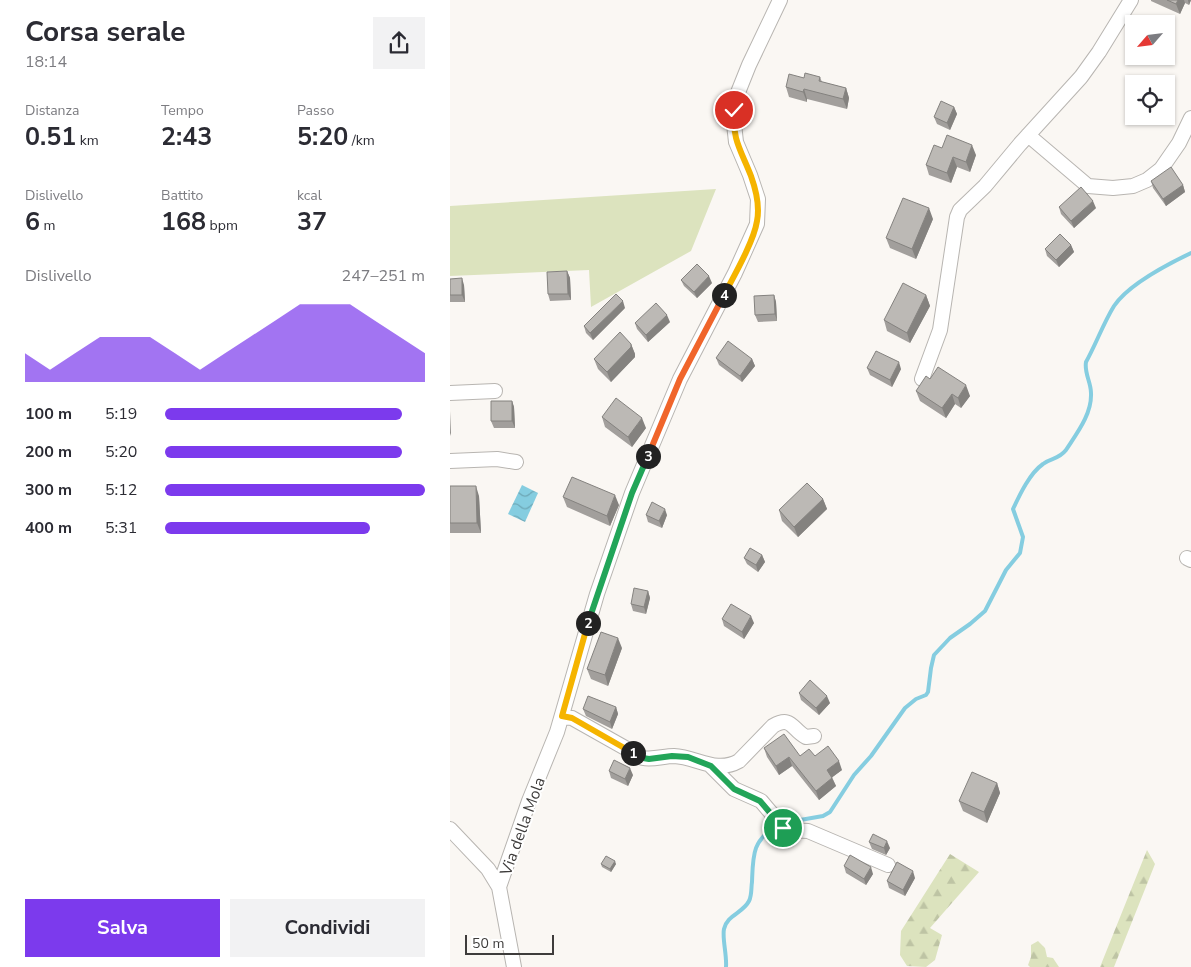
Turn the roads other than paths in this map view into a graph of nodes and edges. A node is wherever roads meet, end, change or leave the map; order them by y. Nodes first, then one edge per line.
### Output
1 (780, 0) edge
2 (1131, 0) edge
3 (1191, 118) edge
4 (1028, 135) junction
5 (922, 379) edge
6 (495, 392) dead end
7 (450, 393) edge
8 (450, 461) edge
9 (516, 462) dead end
10 (562, 716) junction
11 (814, 736) dead end
12 (711, 766) junction
13 (450, 829) edge
14 (888, 865) dead end
15 (499, 887) junction
16 (514, 967) edge

1 - 10 street, Via della Mola
2 - 4 street
3 - 4 street
4 - 5 street
6 - 7 street
8 - 9 street
10 - 12 street
10 - 15 street, Via della Mola
11 - 12 street
12 - 14 street
13 - 15 street
15 - 16 street, Via della Mola

